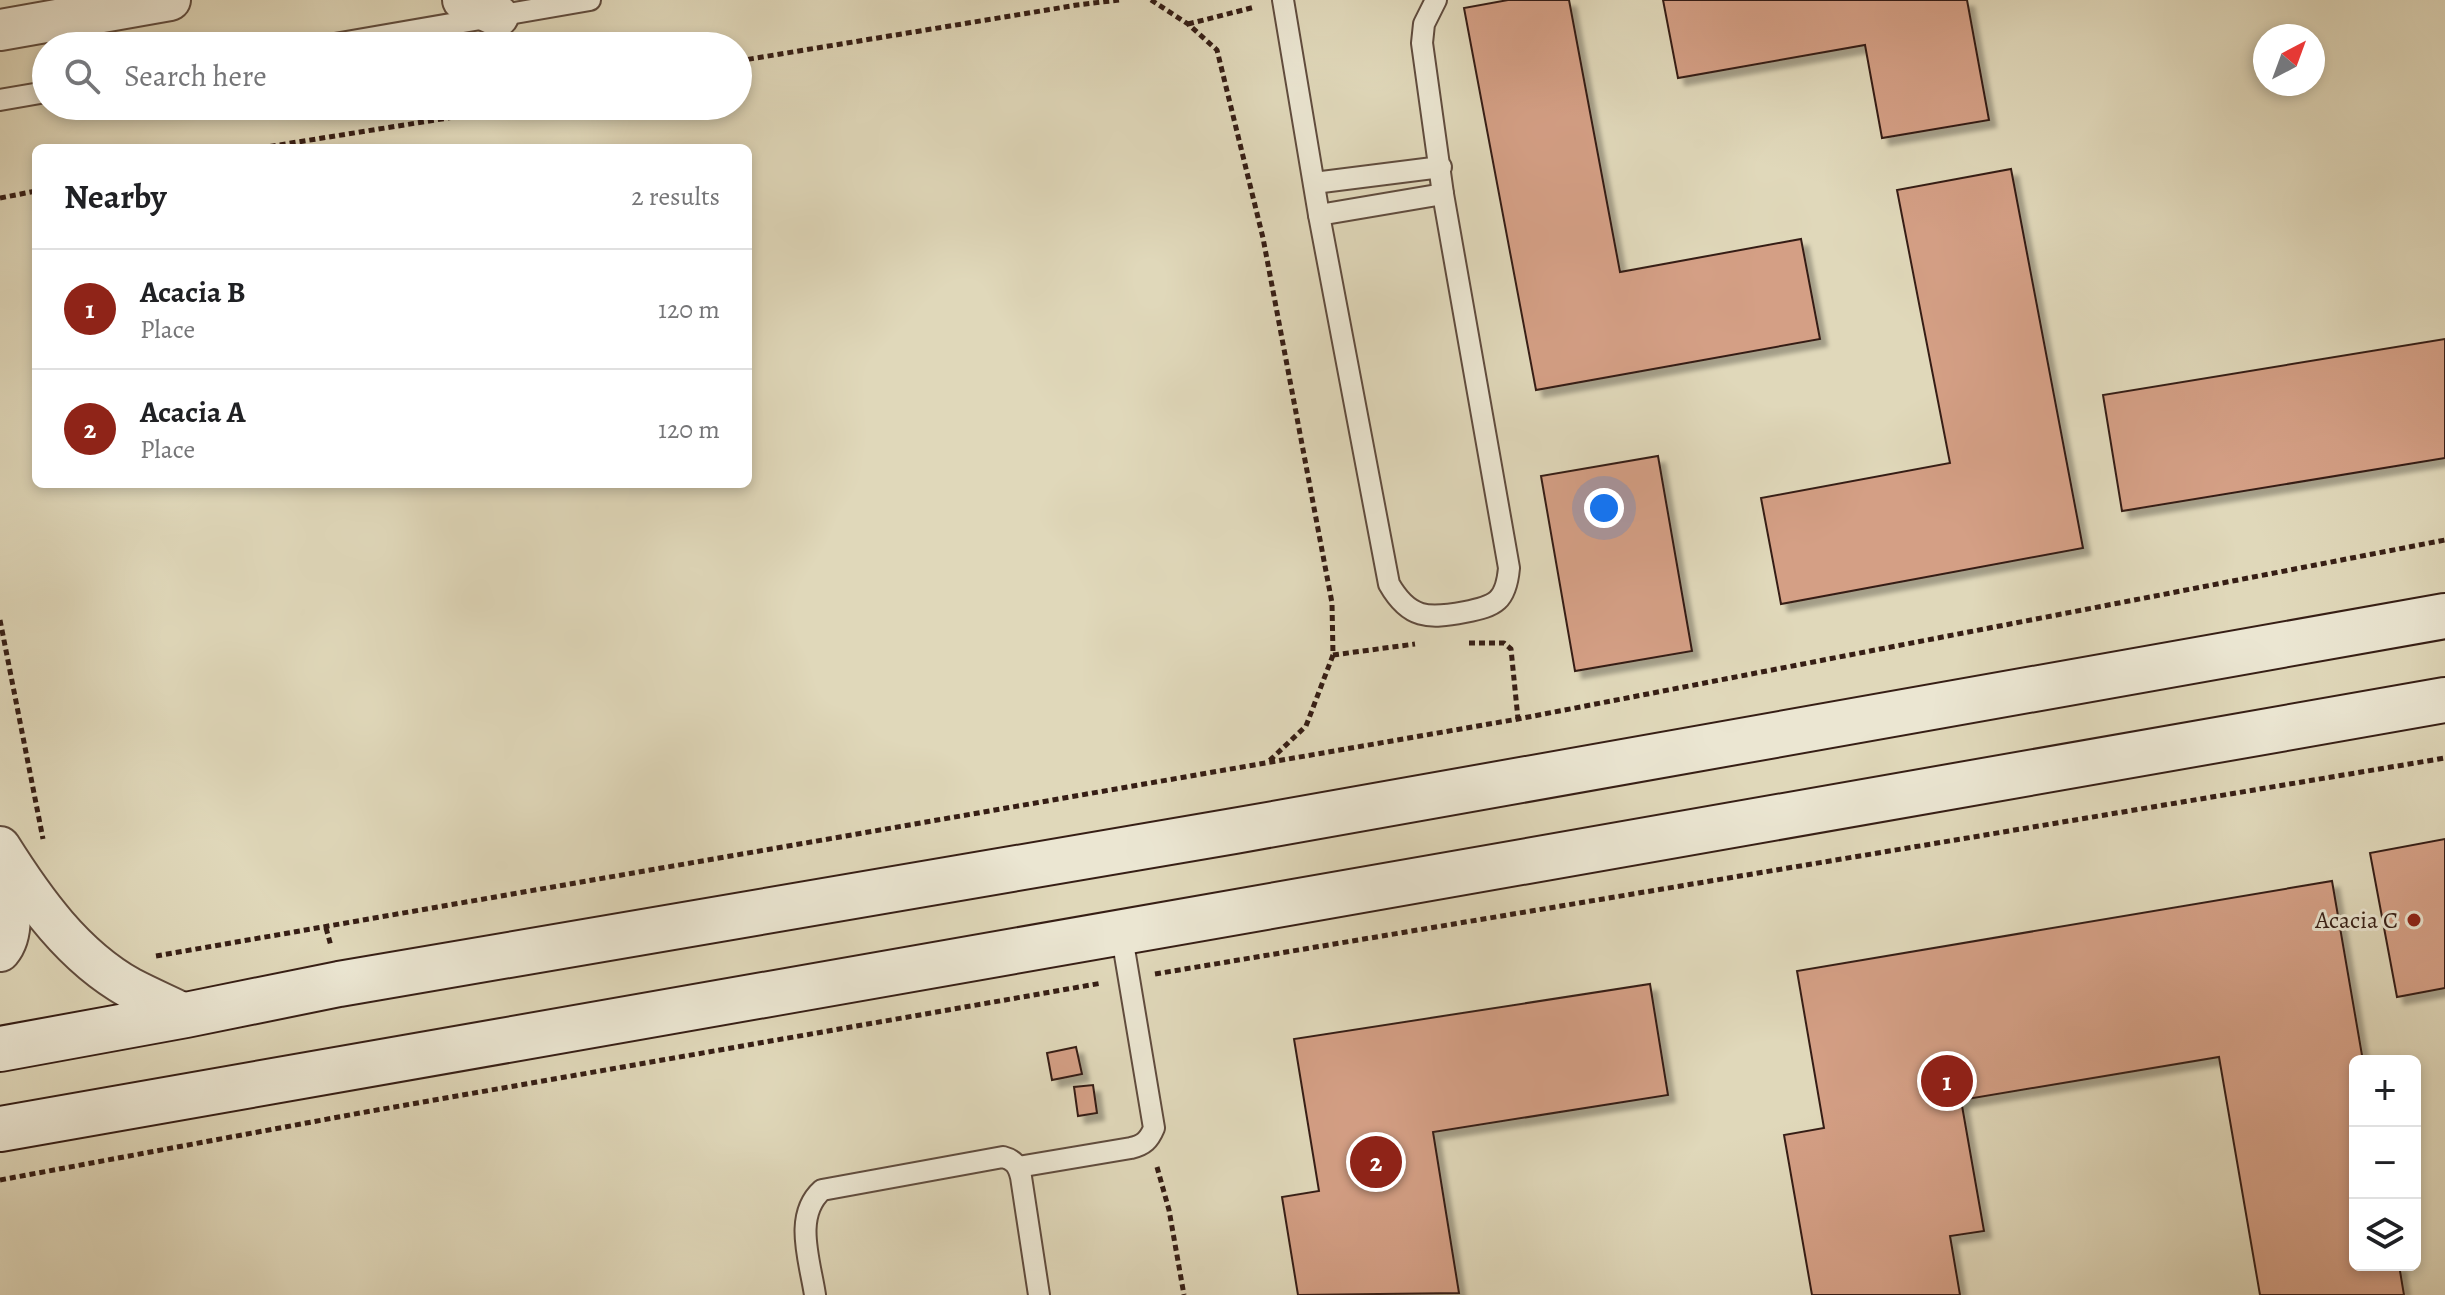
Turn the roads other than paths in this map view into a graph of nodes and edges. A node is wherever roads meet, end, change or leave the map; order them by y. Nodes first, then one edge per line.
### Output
1 (170, 0) edge
2 (463, 0) edge
3 (590, 0) edge
4 (1283, 0) edge
5 (1436, 0) edge
6 (498, 16) junction
7 (0, 30) edge
8 (405, 32) edge
9 (32, 94) edge
10 (0, 100) edge
11 (1441, 167) junction
12 (1314, 183) junction
13 (1443, 194) junction
14 (1319, 215) junction
15 (2445, 616) edge
16 (2445, 700) edge
17 (0, 847) edge
18 (0, 860) edge
19 (1121, 931) junction
20 (0, 951) edge
21 (186, 1015) junction
22 (0, 1049) edge
23 (0, 1129) edge
24 (1018, 1167) junction
25 (815, 1295) edge
26 (1039, 1295) edge

1 - 7 street
2 - 6 street
3 - 6 lane
4 - 12 lane
5 - 11 lane
6 - 8 lane
9 - 10 lane
11 - 12 lane
11 - 13 lane
12 - 14 lane
13 - 14 lane
13 - 14 lane
15 - 21 main road
16 - 19 main road
17 - 21 street
18 - 20 street
19 - 23 main road
19 - 24 lane
21 - 22 main road
24 - 25 lane
24 - 26 lane

